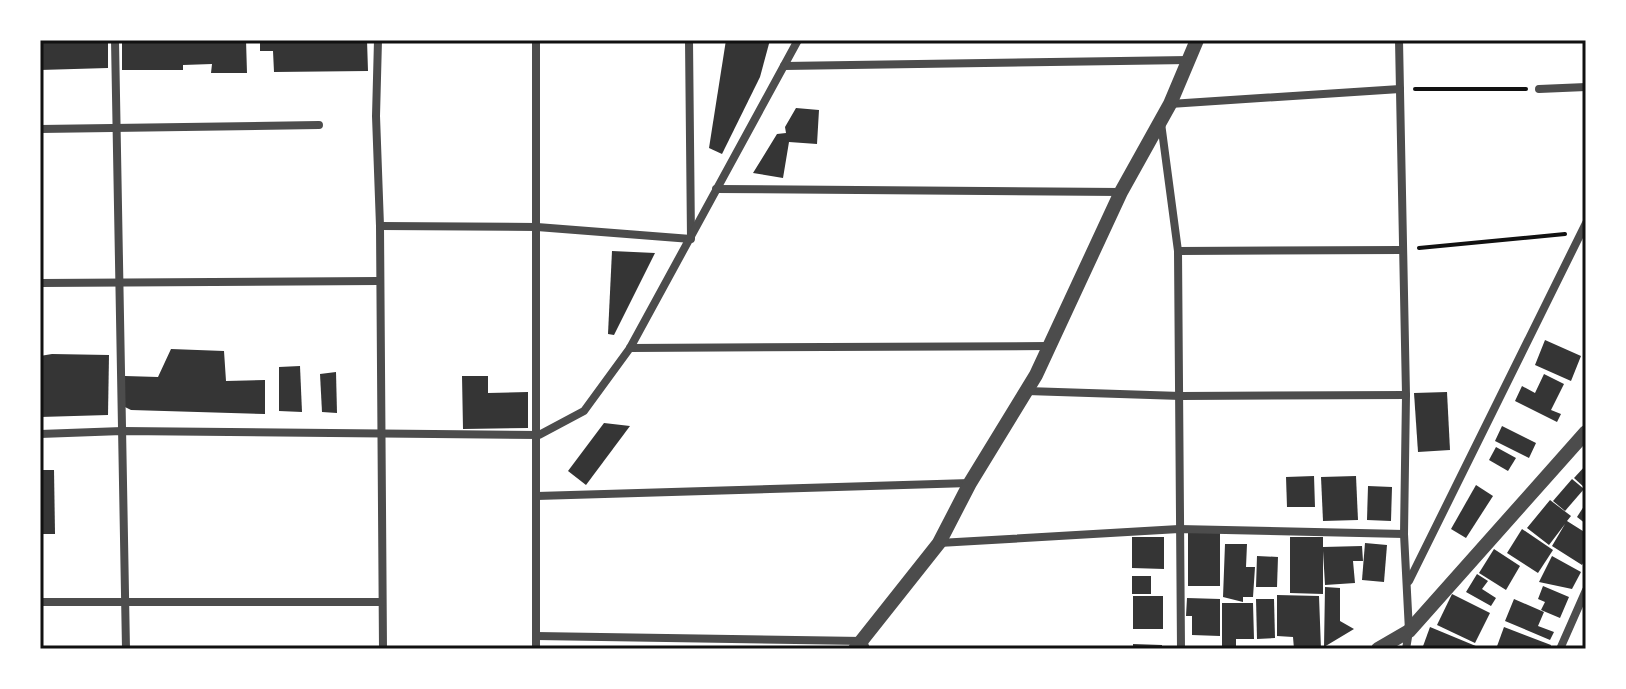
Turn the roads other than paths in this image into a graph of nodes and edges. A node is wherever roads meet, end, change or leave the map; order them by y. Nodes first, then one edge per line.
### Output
1 (115, 40) edge
2 (378, 40) edge
3 (536, 40) edge
4 (689, 40) edge
5 (798, 40) edge
6 (1197, 40) edge
7 (1399, 40) edge
8 (1189, 60) junction
9 (784, 66) junction
10 (1586, 87) edge
11 (1400, 89) junction
12 (1539, 89) road end
13 (1170, 104) junction
14 (1160, 118) junction
15 (319, 125) dead end
16 (116, 126) junction
17 (40, 129) edge
18 (716, 189) junction
19 (1121, 192) junction
20 (1586, 223) edge
21 (380, 226) junction
22 (537, 227) junction
23 (691, 239) junction
24 (1401, 250) junction
25 (1178, 251) junction
26 (379, 281) junction
27 (40, 283) edge
28 (119, 283) junction
29 (1049, 346) junction
30 (630, 348) junction
31 (1027, 391) junction
32 (1406, 395) junction
33 (1181, 396) junction
34 (122, 431) junction
35 (1586, 432) edge
36 (40, 434) edge
37 (380, 435) junction
38 (539, 435) junction
39 (970, 483) junction
40 (537, 496) junction
41 (1179, 529) junction
42 (1404, 534) junction
43 (939, 543) junction
44 (1408, 582) junction
45 (1586, 590) edge
46 (40, 602) edge
47 (125, 602) junction
48 (382, 602) junction
49 (1409, 631) junction
50 (536, 636) junction
51 (861, 646) edge
52 (126, 649) edge
53 (383, 649) edge
54 (536, 649) edge
55 (1181, 649) edge
56 (1378, 649) edge
57 (1406, 649) edge
58 (1560, 649) edge

1 - 16 street
2 - 21 street
3 - 22 street
4 - 23 street
5 - 9 street
6 - 8 street
7 - 11 street
8 - 9 street
8 - 13 street
9 - 18 street
10 - 12 street
11 - 13 street
11 - 24 street
13 - 14 street
14 - 19 street
14 - 25 street
15 - 16 street
16 - 17 street
16 - 28 street
18 - 19 street
18 - 23 street
19 - 29 street
20 - 44 street
21 - 22 street
21 - 26 street
22 - 23 street
22 - 38 street
23 - 30 street
24 - 25 street
24 - 32 street
25 - 33 street
26 - 28 street
26 - 37 street
27 - 28 street
28 - 34 street
29 - 30 street
29 - 31 street
30 - 38 street
31 - 33 street
31 - 39 street
32 - 33 street
32 - 42 street
33 - 41 street
34 - 36 street
34 - 37 street
34 - 47 street
35 - 49 street
37 - 38 street
37 - 48 street
38 - 40 street
39 - 40 street
39 - 43 street
40 - 50 street
41 - 42 street
41 - 43 street
41 - 55 street
42 - 44 street
43 - 51 street
44 - 49 street
45 - 58 street
46 - 47 street
47 - 48 street
47 - 52 street
48 - 53 street
49 - 56 street
49 - 57 street
50 - 51 street
50 - 54 street

